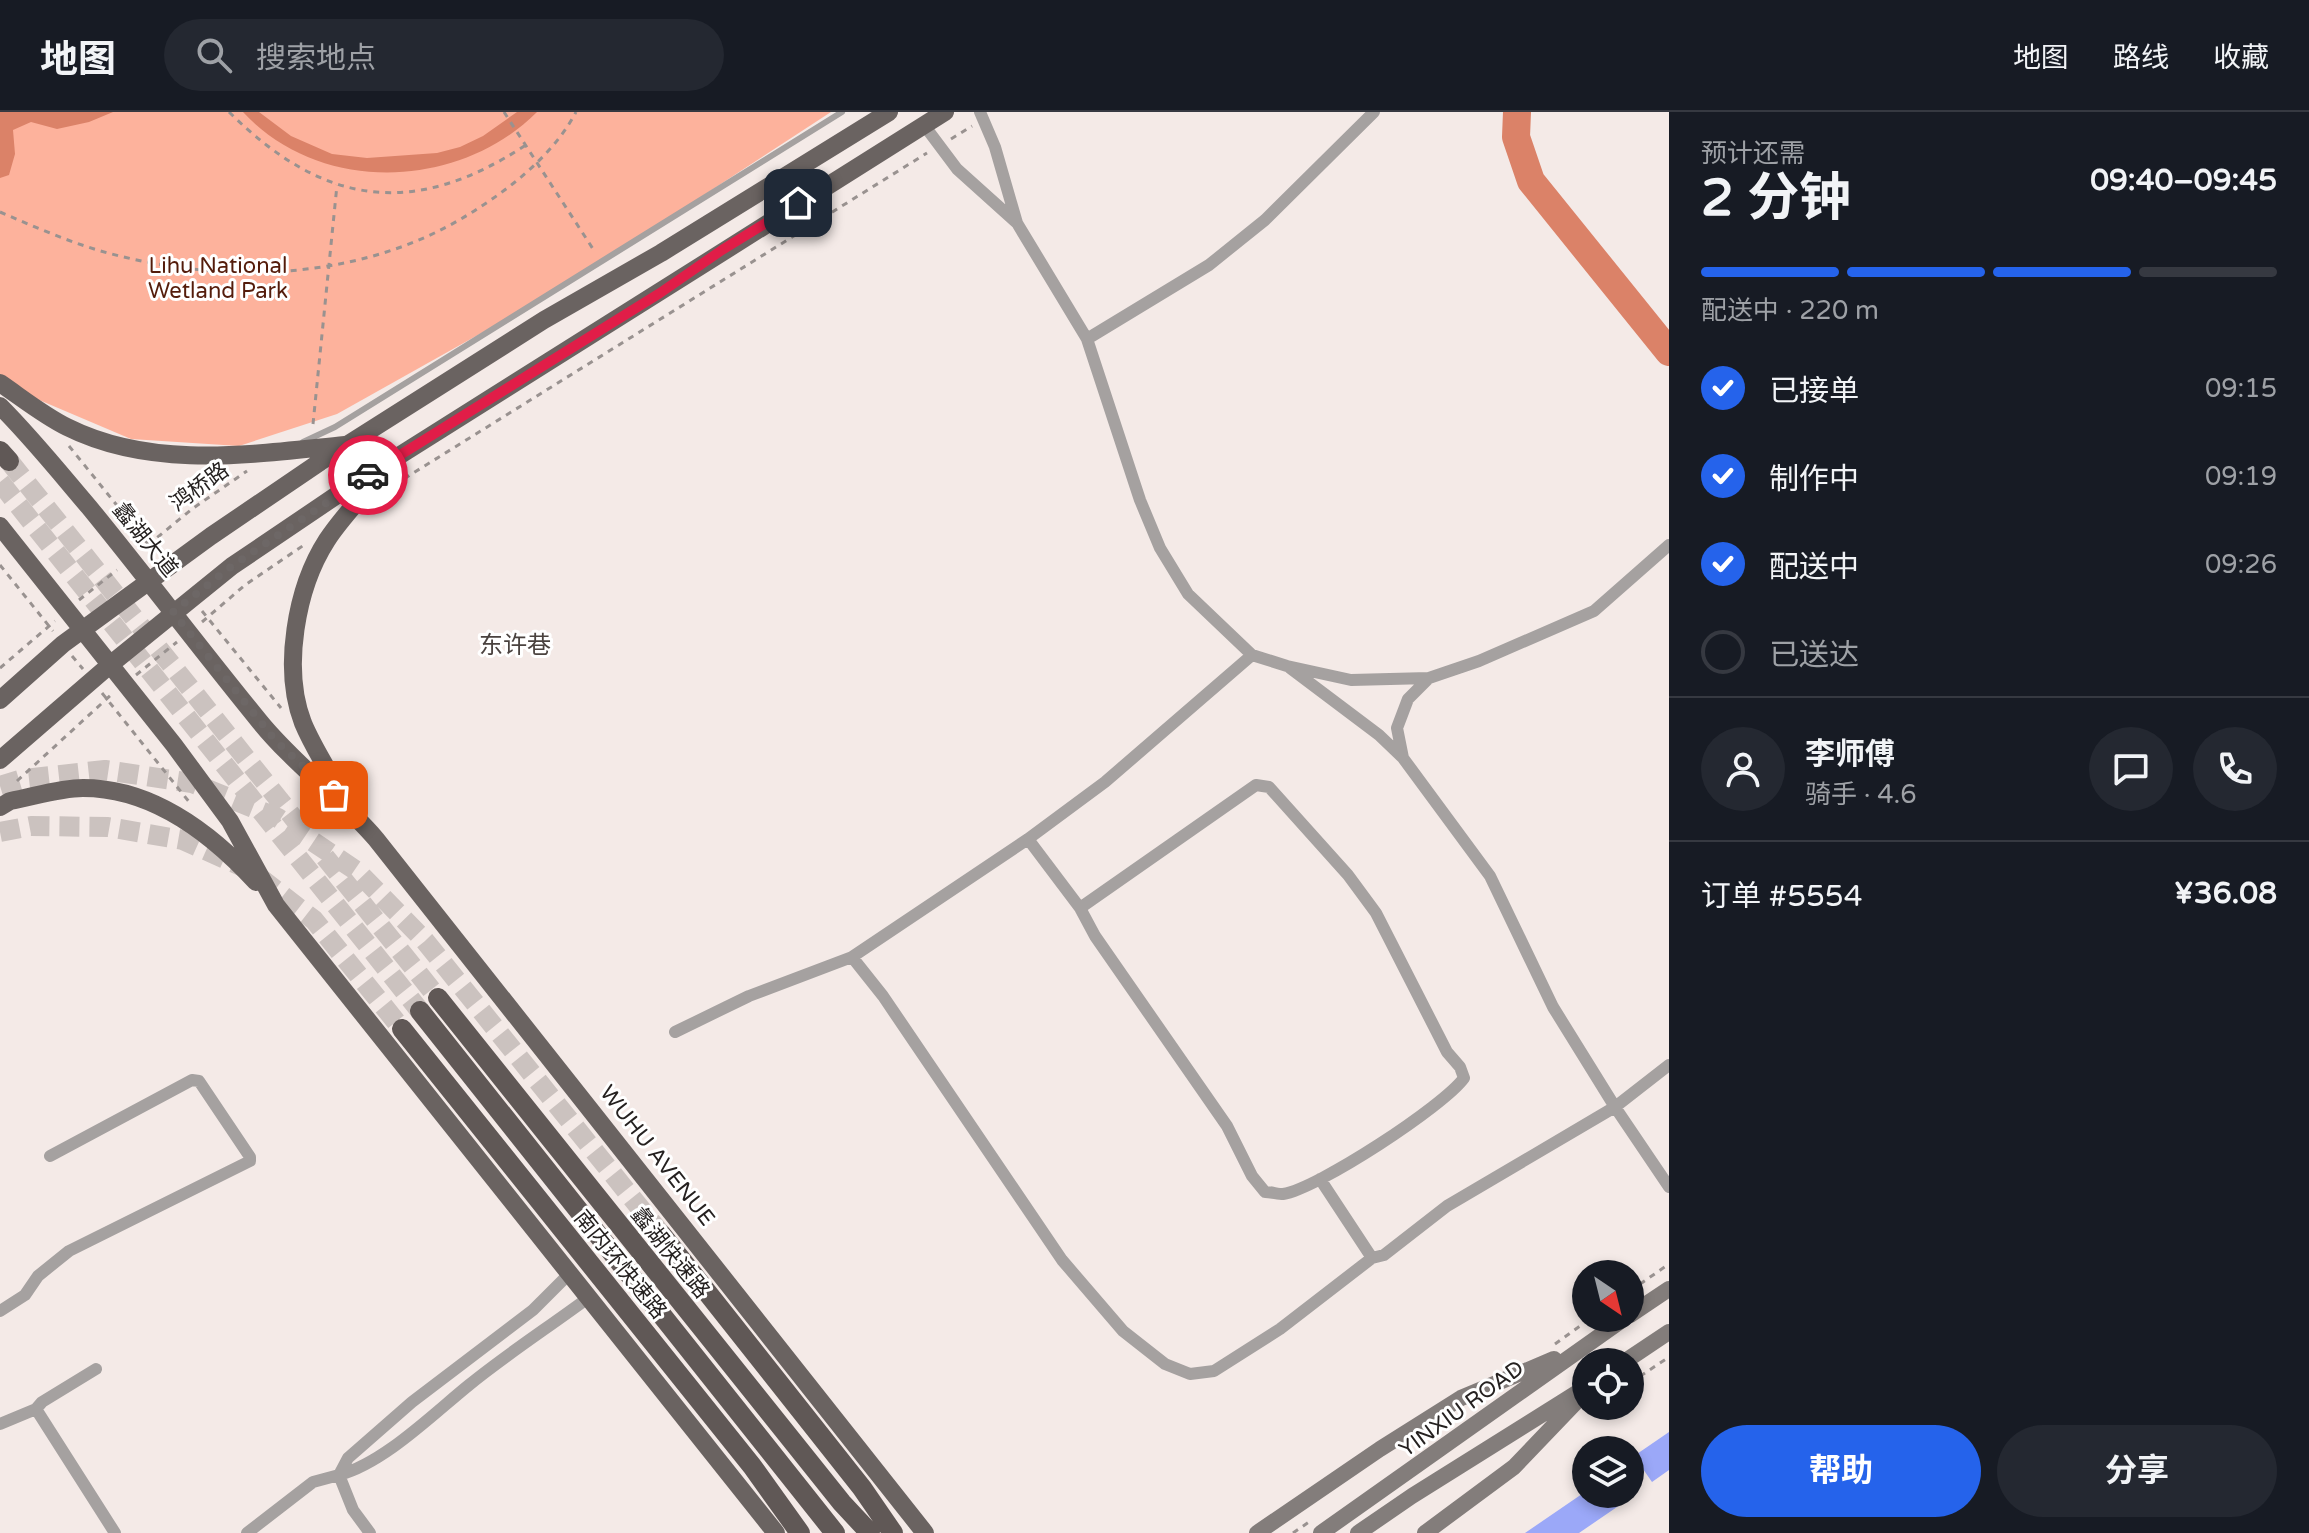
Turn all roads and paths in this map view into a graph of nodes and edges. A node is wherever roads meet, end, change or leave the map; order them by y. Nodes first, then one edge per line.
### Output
1 (229, 112) edge
2 (504, 112) edge
3 (576, 112) edge
4 (842, 112) edge
5 (889, 112) edge
6 (945, 112) edge
7 (1374, 112) edge
8 (982, 115) edge
9 (924, 125) junction
10 (526, 145) junction
11 (938, 147) junction
12 (537, 162) junction
13 (337, 185) junction
14 (0, 212) edge
15 (1017, 223) junction
16 (601, 261) junction
17 (329, 266) junction
18 (1087, 339) junction
19 (0, 383) edge
20 (0, 406) edge
21 (62, 437) dead end
22 (312, 438) junction
23 (347, 445) junction
24 (285, 451) junction
25 (393, 460) junction
26 (254, 466) dead end
27 (391, 486) dead end
28 (0, 526) edge
29 (308, 543) dead end
30 (149, 544) junction
31 (1669, 545) edge
32 (131, 559) junction
33 (0, 565) edge
34 (168, 568) junction
35 (149, 581) junction
36 (191, 597) junction
37 (68, 610) junction
38 (173, 612) junction
39 (208, 617) junction
40 (49, 626) junction
41 (83, 630) junction
42 (189, 632) junction
43 (63, 644) junction
44 (1252, 655) junction
45 (111, 664) junction
46 (1287, 666) junction
47 (0, 668) edge
48 (1429, 678) junction
49 (92, 680) junction
50 (125, 683) junction
51 (107, 698) junction
52 (0, 700) edge
53 (282, 710) dead end
54 (1403, 758) junction
55 (0, 760) edge
56 (11, 787) dead end
57 (0, 807) edge
58 (350, 808) junction
59 (195, 809) dead end
60 (1028, 839) junction
61 (276, 905) junction
62 (1080, 908) junction
63 (852, 957) junction
64 (438, 998) tunnel mouth
65 (420, 1011) tunnel mouth
66 (402, 1029) tunnel mouth
67 (675, 1032) dead end
68 (1669, 1065) edge
69 (1615, 1107) junction
70 (50, 1156) dead end
71 (1320, 1179) junction
72 (1669, 1187) edge
73 (661, 1234) tunnel mouth
74 (1372, 1258) junction
75 (1669, 1264) edge
76 (569, 1274) junction
77 (1644, 1281) edge
78 (1669, 1289) edge
79 (588, 1298) junction
80 (1644, 1305) edge
81 (0, 1311) edge
82 (1604, 1332) edge
83 (1669, 1332) edge
84 (1581, 1348) edge
85 (1644, 1349) edge
86 (1572, 1352) edge
87 (1572, 1354) edge
88 (1669, 1357) edge
89 (96, 1369) dead end
90 (1644, 1374) edge
91 (1572, 1398) edge
92 (1572, 1404) edge
93 (36, 1409) junction
94 (0, 1424) edge
95 (339, 1475) junction
96 (115, 1533) edge
97 (247, 1533) edge
98 (370, 1533) edge
99 (776, 1533) edge
100 (800, 1533) edge
101 (835, 1533) edge
102 (870, 1533) edge
103 (893, 1533) edge
104 (925, 1533) edge
105 (1257, 1533) edge
106 (1321, 1533) edge
107 (1358, 1533) edge
108 (1425, 1533) edge

1 - 13 path
2 - 10 path
3 - 12 path
4 - 16 lane
5 - 23 main road
6 - 9 main road
7 - 18 street
8 - 11 path
8 - 15 street
9 - 11 street
9 - 25 main road
10 - 12 path
10 - 13 path
11 - 15 street
11 - 27 path
12 - 16 path
12 - 17 path
13 - 17 path
14 - 17 path
15 - 18 street
16 - 22 lane
17 - 22 path
18 - 44 street
19 - 24 main road
20 - 32 main road, 蠡湖大道
21 - 30 path, 蠡湖大道
22 - 24 lane
23 - 24 main road
23 - 34 main road
25 - 36 main road
25 - 58 main road
26 - 30 path, 鸿桥路
28 - 37 main road
29 - 39 path
30 - 32 path, 鸿桥路
30 - 34 path, 蠡湖大道
31 - 48 street
32 - 35 main road, 蠡湖大道
32 - 37 path, 鸿桥路
33 - 40 path
34 - 35 main road
35 - 38 main road, 蠡湖大道
35 - 41 main road
36 - 38 main road
36 - 39 path, 蠡湖大道
37 - 40 path, 鸿桥路
37 - 41 main road
38 - 42 main road, 蠡湖大道
38 - 45 main road
39 - 42 path
39 - 53 path, 蠡湖大道
40 - 43 path
40 - 47 path, 鸿桥路
41 - 43 main road
41 - 45 main road
42 - 50 path
42 - 58 main road, 蠡湖大道
43 - 49 path
43 - 52 main road
44 - 46 street
44 - 60 street
45 - 49 main road
45 - 50 main road
46 - 48 street
46 - 54 street
48 - 54 street
49 - 51 path
49 - 55 main road
50 - 51 path
50 - 61 main road
51 - 56 path
51 - 59 path
54 - 69 street
57 - 61 main road
58 - 104 main road, WUHU AVENUE
60 - 62 street
60 - 63 street
61 - 76 main road
62 - 71 street
62 - 71 street
63 - 67 street
63 - 74 street
64 - 102 highway, 蠡湖快速路
65 - 101 highway, 蠡湖快速路
66 - 100 highway, 南内环快速路
68 - 69 street
69 - 72 street
69 - 74 street
70 - 81 street
71 - 74 street
73 - 103 highway
75 - 77 path
76 - 79 main road
76 - 95 street
78 - 80 main road, YINXIU ROAD
79 - 95 street
79 - 99 main road
82 - 84 main road, YINXIU ROAD
83 - 85 main road
86 - 105 main road
87 - 106 main road, YINXIU ROAD
88 - 90 path
89 - 93 street
91 - 107 main road, YINXIU ROAD
92 - 108 main road
93 - 94 street
93 - 96 street
95 - 97 street
95 - 98 street

